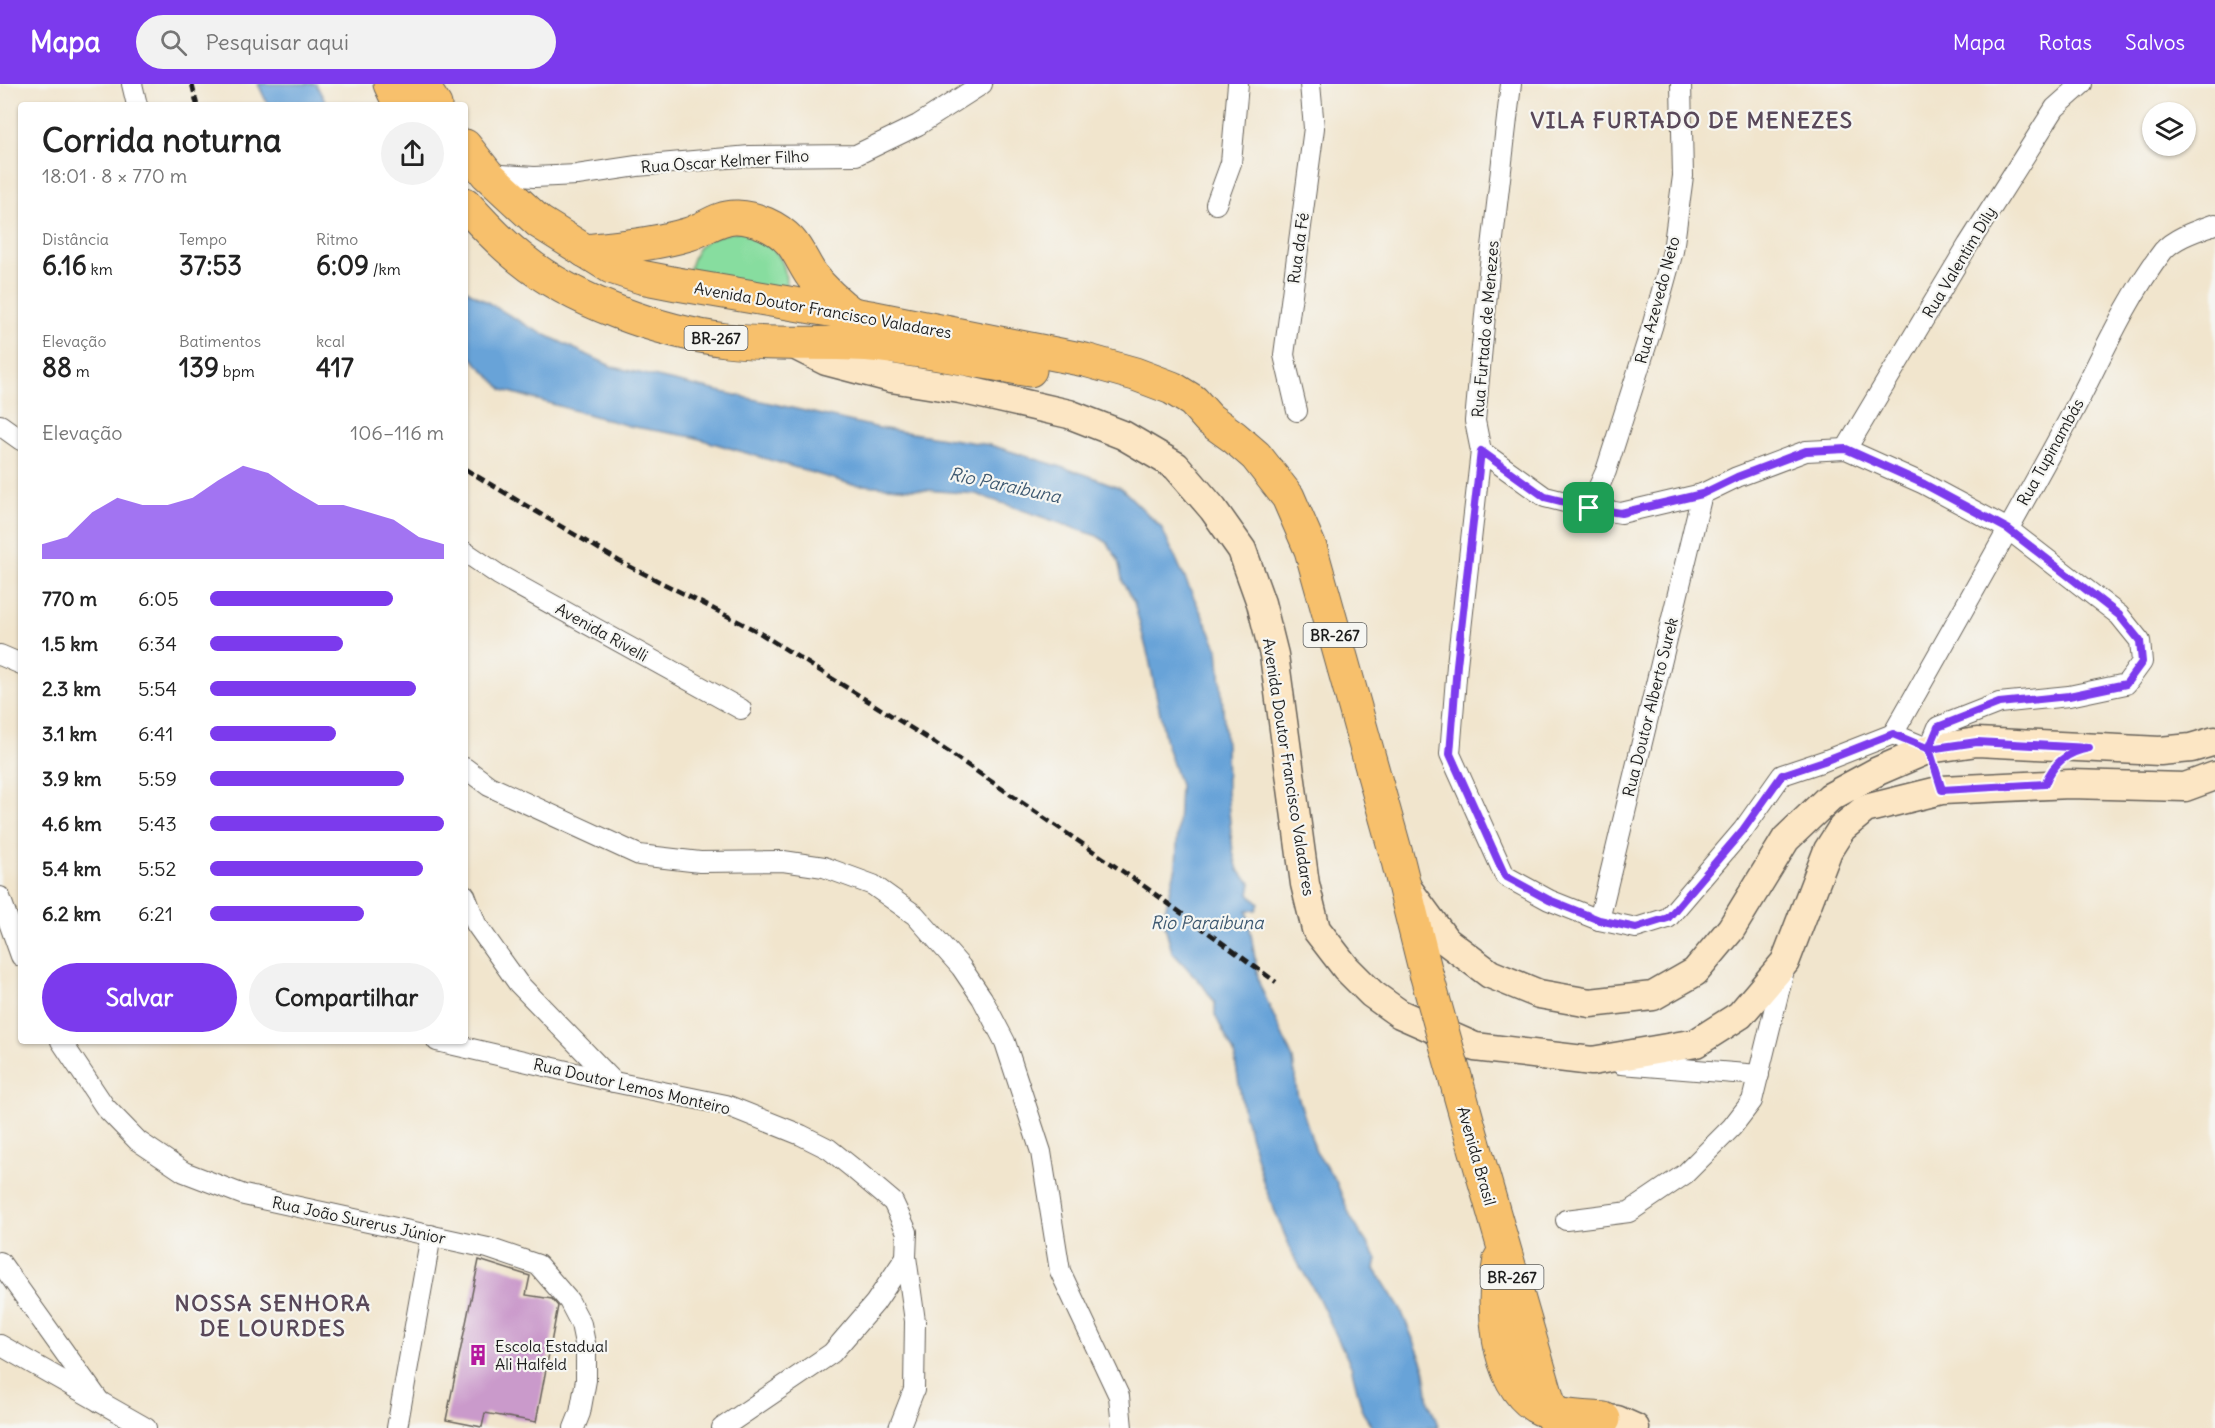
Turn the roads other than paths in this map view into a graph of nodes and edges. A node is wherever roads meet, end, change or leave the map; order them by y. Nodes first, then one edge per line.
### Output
1 (132, 84) edge
2 (390, 84) edge
3 (421, 84) edge
4 (982, 84) edge
5 (1238, 84) edge
6 (1310, 84) edge
7 (1511, 84) edge
8 (1681, 84) edge
9 (2082, 84) edge
10 (136, 102) edge
11 (399, 102) edge
12 (433, 102) edge
13 (468, 150) edge
14 (487, 174) junction
15 (1216, 204) dead end
16 (468, 207) edge
17 (2215, 224) edge
18 (690, 234) junction
19 (585, 251) junction
20 (798, 252) junction
21 (677, 284) junction
22 (796, 304) junction
23 (852, 314) junction
24 (726, 340) junction
25 (790, 343) junction
26 (1018, 357) junction
27 (1297, 411) dead end
28 (0, 425) edge
29 (18, 438) edge
30 (1846, 449) junction
31 (1481, 451) junction
32 (1702, 494) junction
33 (1589, 508) junction
34 (2008, 529) junction
35 (468, 554) edge
36 (0, 655) edge
37 (18, 663) edge
38 (741, 709) dead end
39 (1893, 734) junction
40 (2215, 741) edge
41 (2089, 748) junction
42 (1929, 749) junction
43 (468, 770) edge
44 (2215, 776) edge
45 (2045, 784) junction
46 (1942, 790) junction
47 (1404, 883) junction
48 (0, 897) edge
49 (468, 903) edge
50 (1599, 920) junction
51 (18, 948) edge
52 (1785, 962) junction
53 (63, 1044) edge
54 (450, 1044) edge
55 (1592, 1061) junction
56 (1759, 1075) junction
57 (614, 1082) junction
58 (1566, 1220) dead end
59 (431, 1235) junction
60 (906, 1257) junction
61 (0, 1262) edge
62 (0, 1345) edge
63 (100, 1402) junction
64 (1554, 1420) edge
65 (1597, 1423) edge
66 (146, 1428) edge
67 (397, 1428) edge
68 (574, 1428) edge
69 (722, 1428) edge
70 (899, 1428) edge
71 (1122, 1428) edge
72 (1635, 1428) edge

1 - 10 street
2 - 11 highway
3 - 12 highway
4 - 14 street, Rua Oscar Kelmer Filho
5 - 15 street
6 - 27 street, Rua da Fé
7 - 31 street, Rua Furtado de Menezes
8 - 33 street, Rua Azevedo Neto
9 - 30 street, Rua Valentim Dily
13 - 14 highway, Avenida Doutor Francisco Valadares / BR-267
14 - 19 highway, Avenida Doutor Francisco Valadares / BR-267
16 - 24 highway, Avenida Doutor Francisco Valadares / BR-267
17 - 34 street, Rua Tupinambás
18 - 19 highway
18 - 20 highway
18 - 21 highway
19 - 21 highway, Avenida Doutor Francisco Valadares / BR-267
20 - 22 highway
20 - 23 highway
21 - 22 highway, Avenida Doutor Francisco Valadares / BR-267
21 - 24 highway, BR-267
22 - 23 highway, Avenida Doutor Francisco Valadares / BR-267
22 - 24 highway, BR-267
23 - 26 highway, Avenida Doutor Francisco Valadares / BR-267
24 - 25 highway, Avenida Doutor Francisco Valadares / BR-267
25 - 26 highway, Avenida Doutor Francisco Valadares / BR-267
25 - 55 main road, Avenida Doutor Francisco Valadares
26 - 47 highway, Avenida Doutor Francisco Valadares / BR-267
28 - 29 street
30 - 32 street
30 - 34 street
31 - 33 street
31 - 50 street, Rua Furtado de Menezes
32 - 33 street
32 - 50 street, Rua Doutor Alberto Surek
34 - 39 street, Rua Tupinambás
34 - 42 street
35 - 38 street, Avenida Rivelli
36 - 37 street
39 - 42 street
39 - 50 street, Rua Furtado de Menezes
40 - 41 main road, Avenida Doutor Francisco Valadares
41 - 42 main road, Avenida Doutor Francisco Valadares
41 - 45 main road
42 - 46 main road
42 - 47 main road, Avenida Doutor Francisco Valadares
43 - 71 street
44 - 45 main road, Avenida Doutor Francisco Valadares
45 - 46 main road, Avenida Doutor Francisco Valadares
46 - 52 main road, Avenida Doutor Francisco Valadares
47 - 64 highway, Avenida Brasil / BR-267, bridge
48 - 51 street
49 - 57 street
52 - 55 main road, Avenida Doutor Francisco Valadares
52 - 56 street
53 - 59 street, Rua João Surerus Júnior
54 - 57 street, Rua Doutor Lemos Monteiro
55 - 56 street
56 - 58 street
57 - 60 street, Rua Doutor Lemos Monteiro
59 - 67 street
59 - 68 street, Rua João Surerus Júnior
60 - 69 street
60 - 70 street, Rua Doutor Lemos Monteiro
61 - 63 street
62 - 63 street
63 - 66 street
64 - 65 highway
65 - 72 main road

